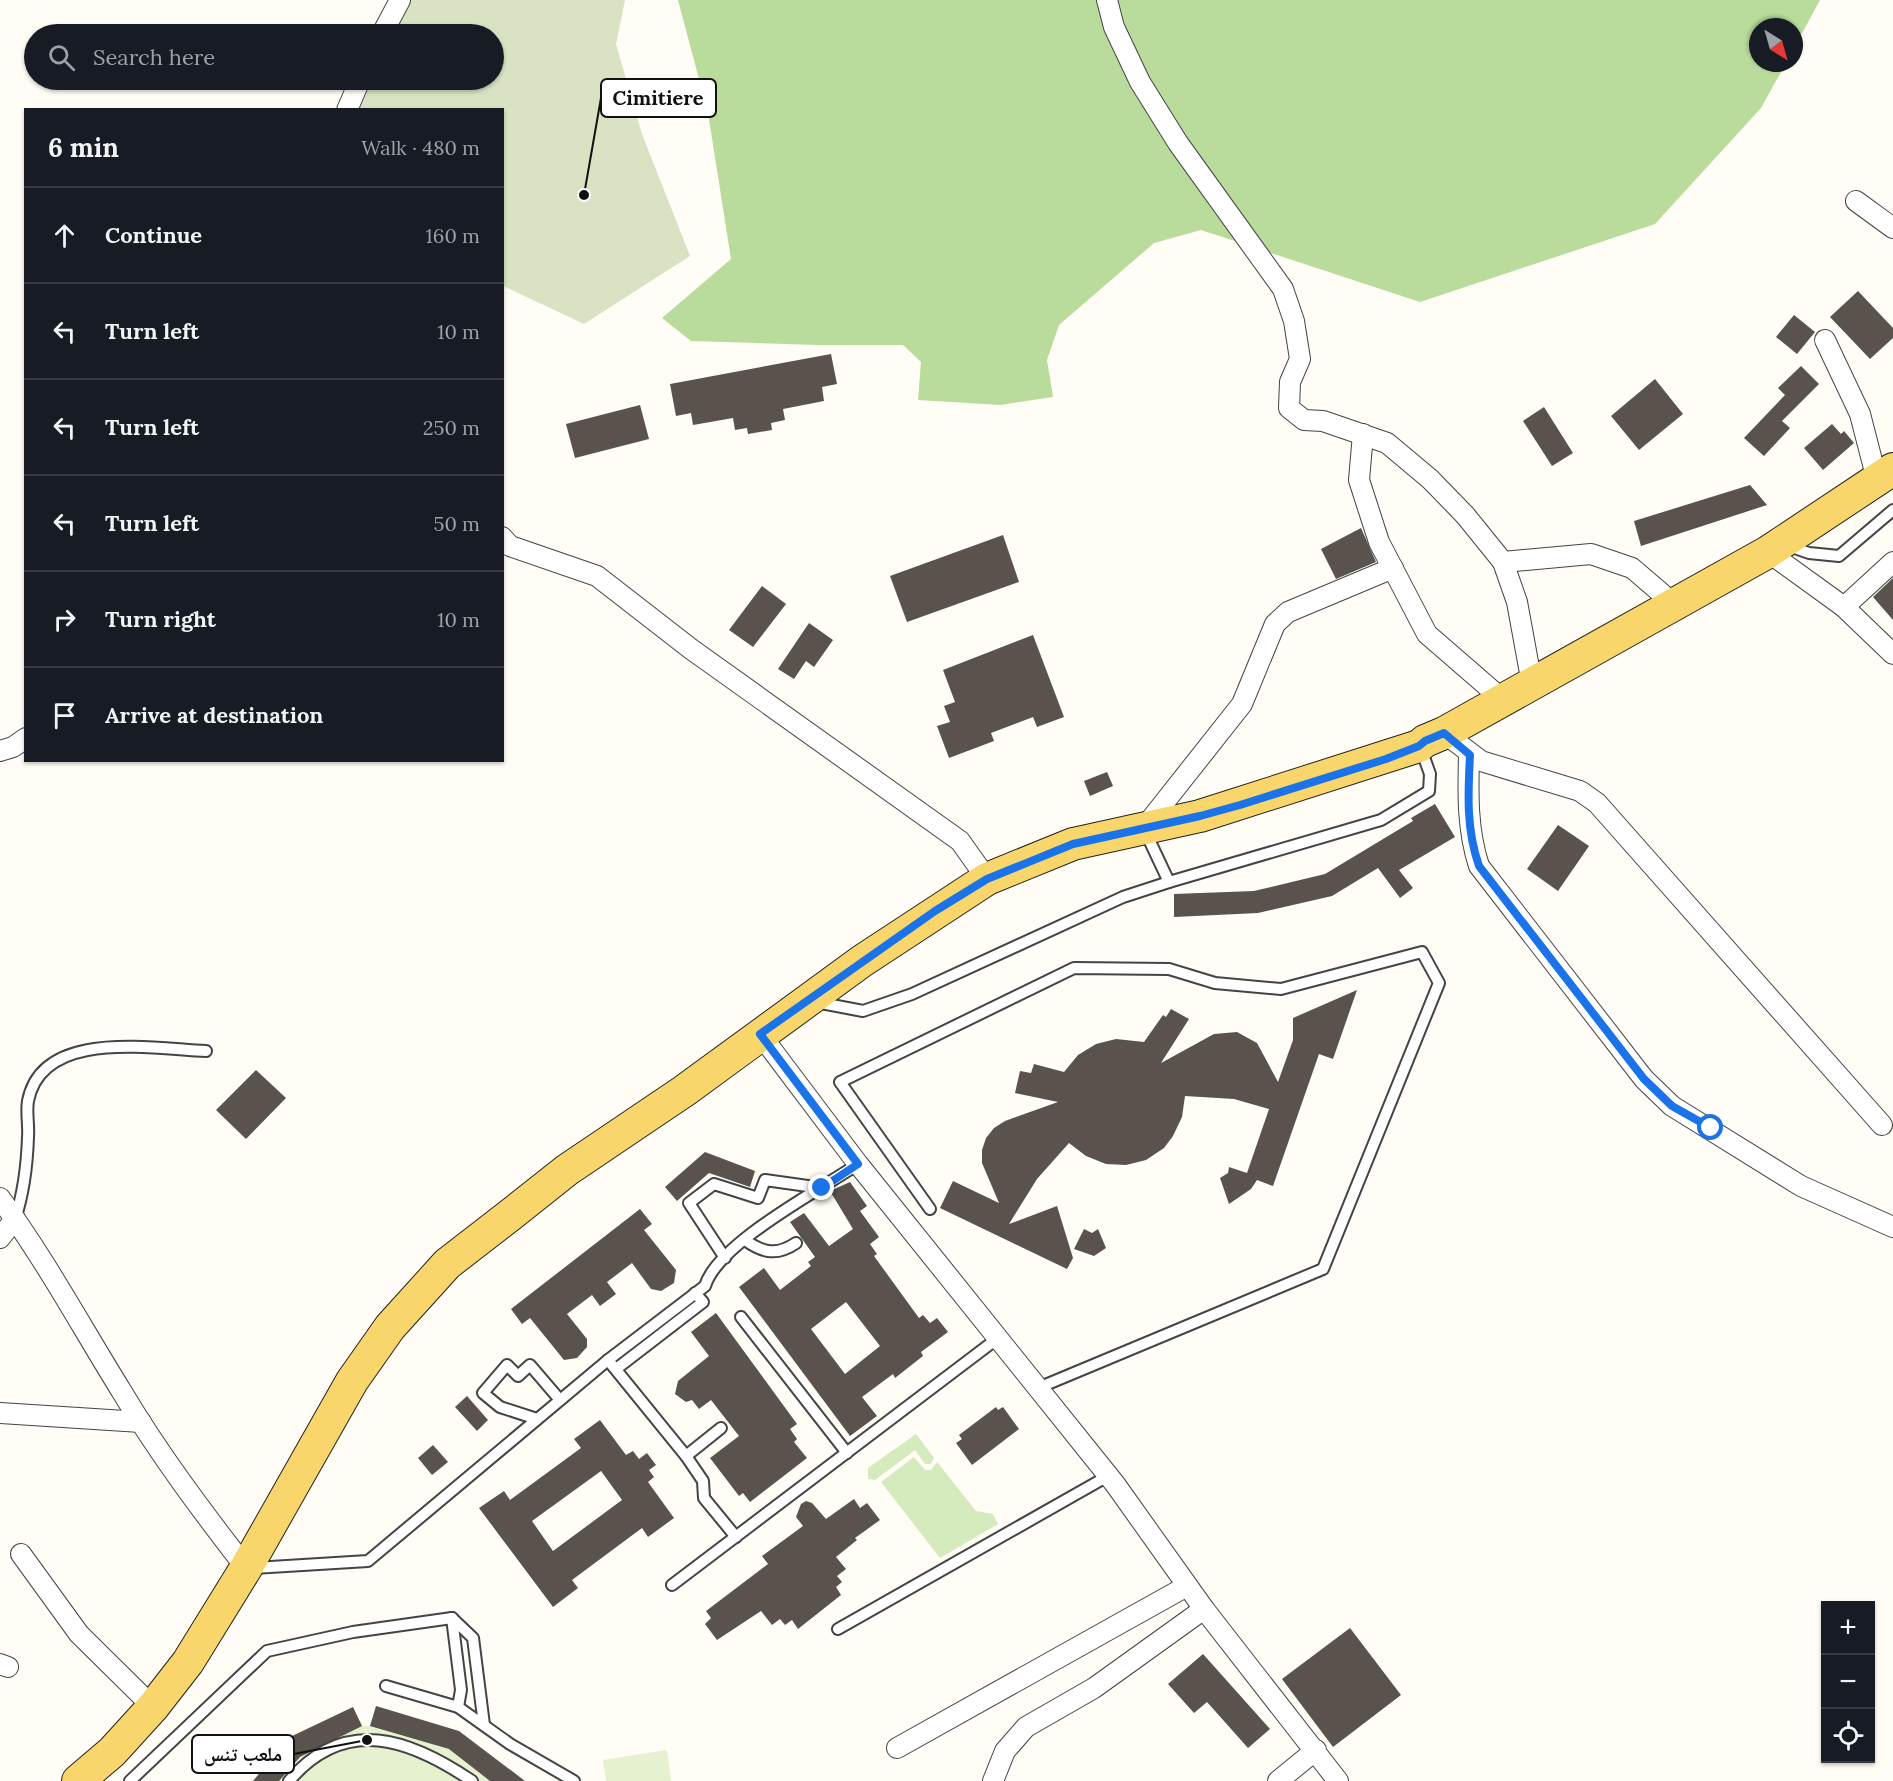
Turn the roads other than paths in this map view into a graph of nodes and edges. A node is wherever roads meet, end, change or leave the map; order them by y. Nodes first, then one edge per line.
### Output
1 (400, 0) edge
2 (1107, 0) edge
3 (387, 24) edge
4 (356, 90) edge
5 (348, 108) edge
6 (1856, 201) dead end
7 (1893, 228) edge
8 (1824, 340) dead end
9 (1363, 434) junction
10 (1885, 474) edge
11 (1893, 510) edge
12 (504, 539) edge
13 (1775, 548) junction
14 (1503, 562) junction
15 (1893, 562) edge
16 (1393, 568) junction
17 (1674, 604) junction
18 (1844, 607) junction
19 (1893, 654) edge
20 (1532, 684) junction
21 (1502, 699) junction
22 (24, 740) edge
23 (1432, 740) junction
24 (0, 751) edge
25 (1470, 755) junction
26 (1144, 828) junction
27 (987, 879) junction
28 (1169, 882) junction
29 (810, 1000) junction
30 (760, 1034) junction
31 (206, 1051) dead end
32 (1882, 1125) dead end
33 (858, 1164) junction
34 (822, 1188) junction
35 (0, 1198) edge
36 (930, 1209) dead end
37 (15, 1219) junction
38 (1893, 1227) edge
39 (0, 1238) edge
40 (745, 1240) junction
41 (796, 1243) dead end
42 (725, 1258) junction
43 (695, 1293) junction
44 (741, 1317) dead end
45 (998, 1338) junction
46 (608, 1360) junction
47 (616, 1370) junction
48 (1038, 1388) junction
49 (560, 1400) junction
50 (0, 1413) edge
51 (537, 1419) junction
52 (141, 1422) junction
53 (721, 1428) dead end
54 (847, 1453) junction
55 (686, 1456) junction
56 (1108, 1476) junction
57 (736, 1537) junction
58 (21, 1554) dead end
59 (246, 1568) junction
60 (672, 1585) dead end
61 (1187, 1586) junction
62 (1204, 1609) junction
63 (452, 1618) junction
64 (838, 1629) dead end
65 (386, 1686) dead end
66 (153, 1707) junction
67 (458, 1707) junction
68 (484, 1725) junction
69 (897, 1748) dead end
70 (1316, 1750) junction
71 (78, 1781) edge
72 (130, 1781) edge
73 (289, 1781) edge
74 (472, 1781) edge
75 (574, 1781) edge
76 (993, 1781) edge
77 (1278, 1781) edge
78 (1338, 1781) edge

1 - 3 street
2 - 9 street
4 - 5 street
6 - 7 street
8 - 10 street
9 - 14 street
9 - 16 street
10 - 13 main road
11 - 13 lane
12 - 27 street
13 - 17 main road
13 - 18 street
14 - 17 street
14 - 20 street
15 - 18 street
16 - 21 street
16 - 26 street
17 - 20 main road
18 - 19 street
20 - 21 main road
21 - 23 main road
22 - 24 street
23 - 25 street
23 - 26 main road
23 - 28 lane
25 - 32 street
25 - 38 street
26 - 27 main road
26 - 28 lane
27 - 29 main road
28 - 29 lane
29 - 30 main road
30 - 33 street
30 - 59 main road
31 - 37 lane
33 - 34 lane
33 - 45 street
34 - 40 lane
34 - 42 lane
35 - 37 street
36 - 48 lane
37 - 39 street
37 - 52 street
40 - 41 lane
40 - 42 lane
42 - 43 lane
43 - 46 lane
43 - 47 lane
44 - 54 lane
45 - 48 street
45 - 54 lane
46 - 47 lane
46 - 49 lane
47 - 55 lane
48 - 56 street
49 - 51 lane
49 - 51 lane
50 - 52 street
51 - 59 lane
52 - 59 street
53 - 55 lane
54 - 57 lane
55 - 57 lane
56 - 61 street
56 - 64 lane
57 - 60 lane
58 - 66 street
59 - 66 main road
61 - 62 street
61 - 69 street
62 - 70 street
62 - 76 street
63 - 67 lane
63 - 68 lane
63 - 72 lane
65 - 67 lane
66 - 71 main road
67 - 68 lane
68 - 75 lane
70 - 77 street
70 - 78 street
73 - 74 lane

